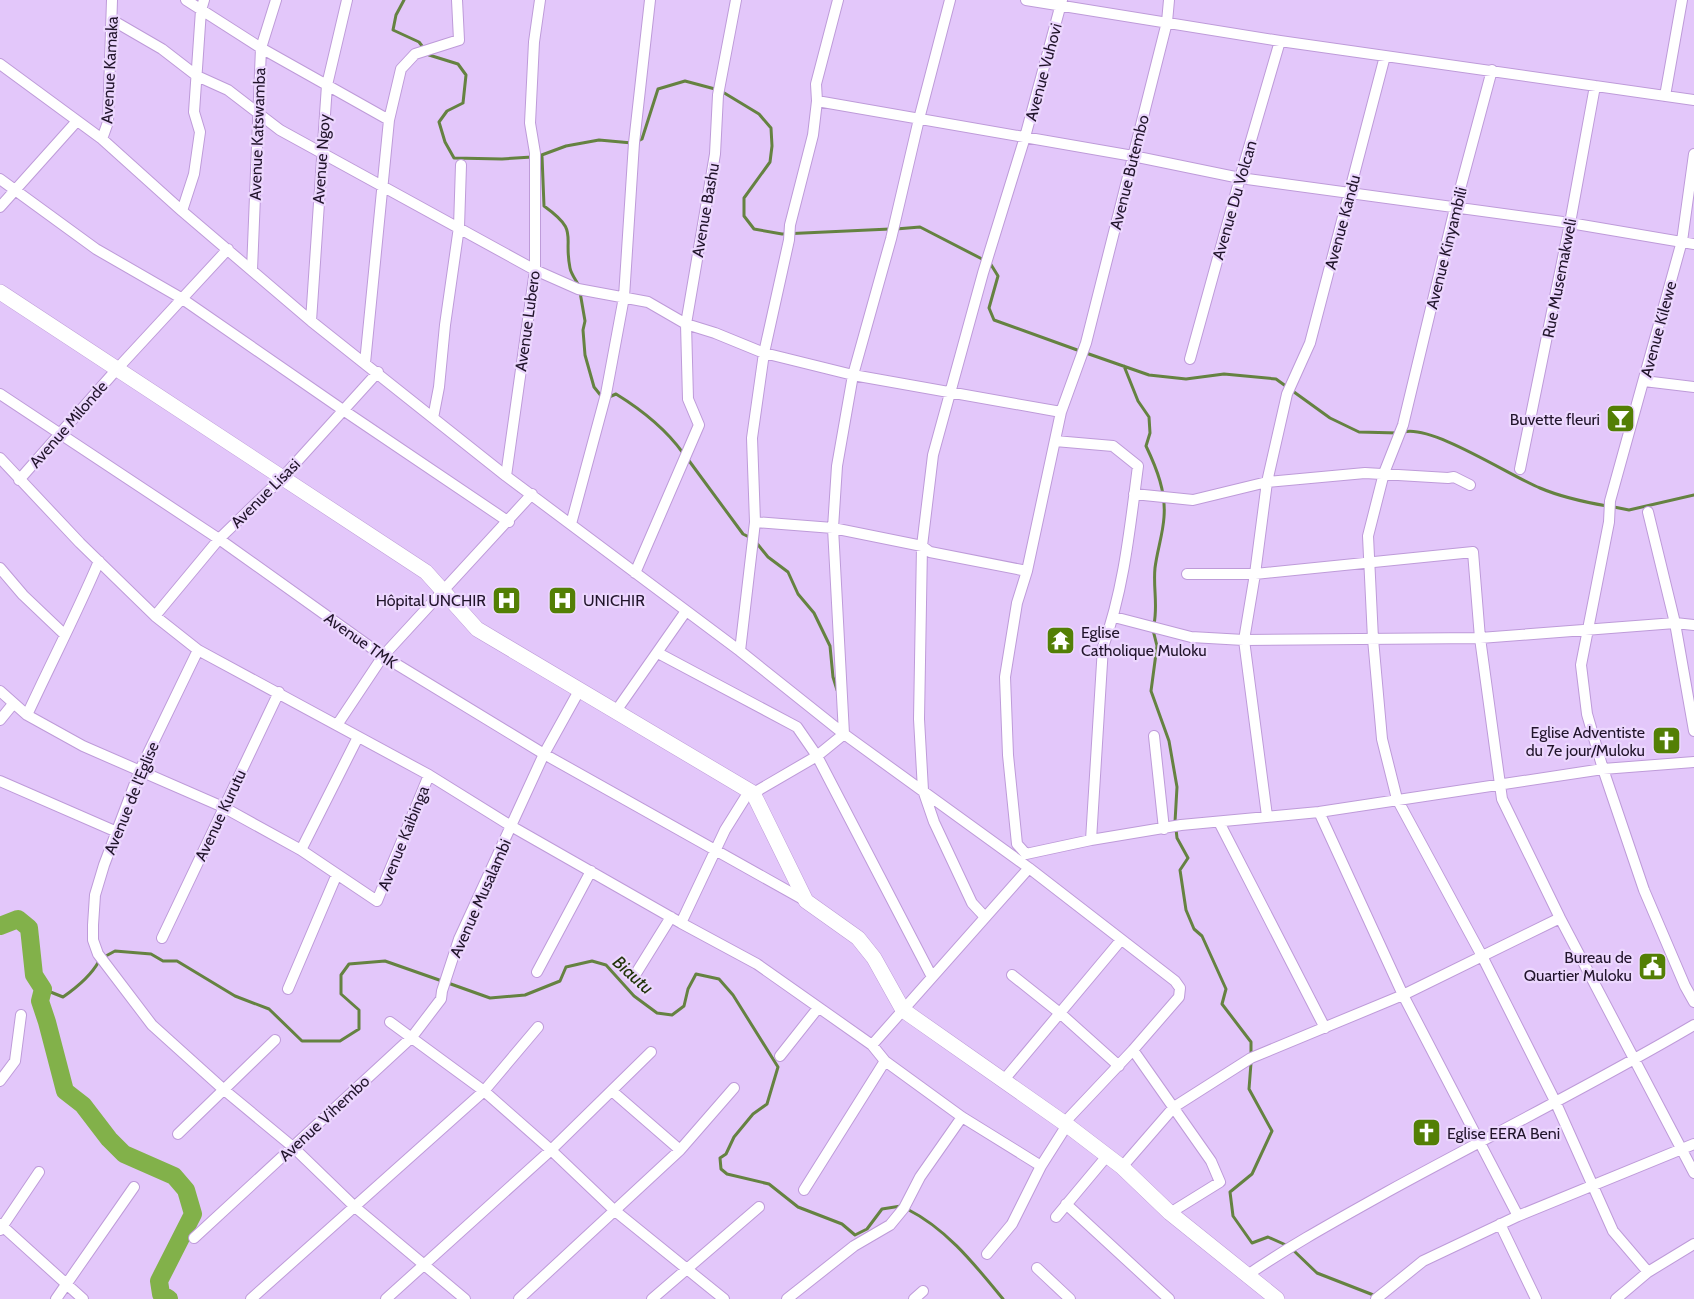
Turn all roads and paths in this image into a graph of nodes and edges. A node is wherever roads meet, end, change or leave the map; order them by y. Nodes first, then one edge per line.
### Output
1 (112, 0) edge
2 (186, 0) edge
3 (276, 0) edge
4 (348, 0) edge
5 (457, 0) edge
6 (540, 0) edge
7 (650, 0) edge
8 (736, 0) edge
9 (838, 0) edge
10 (950, 0) edge
11 (1026, 0) edge
12 (1169, 0) edge
13 (1682, 0) edge
14 (1061, 3) edge
15 (202, 5) edge
16 (112, 20) junction
17 (1167, 22) junction
18 (1280, 41) junction
19 (261, 48) junction
20 (1385, 56) junction
21 (0, 64) edge
22 (1492, 70) junction
23 (197, 76) junction
24 (327, 85) junction
25 (1594, 86) junction
26 (1665, 96) junction
27 (1694, 100) edge
28 (817, 101) junction
29 (258, 112) junction
30 (919, 118) junction
31 (389, 120) junction
32 (77, 121) junction
33 (1025, 137) junction
34 (102, 139) junction
35 (321, 153) junction
36 (1694, 154) edge
37 (1133, 156) junction
38 (461, 165) dead end
39 (1240, 178) junction
40 (0, 179) edge
41 (383, 185) junction
42 (15, 191) junction
43 (1349, 194) junction
44 (0, 207) edge
45 (1455, 208) junction
46 (182, 211) junction
47 (1570, 224) junction
48 (459, 227) junction
49 (1682, 242) junction
50 (1694, 244) edge
51 (228, 249) junction
52 (252, 270) junction
53 (535, 270) junction
54 (0, 292) edge
55 (624, 297) junction
56 (181, 298) junction
57 (311, 321) junction
58 (686, 324) junction
59 (765, 353) junction
60 (1190, 359) dead end
61 (365, 363) junction
62 (117, 369) junction
63 (378, 372) junction
64 (853, 375) junction
65 (1644, 381) junction
66 (1694, 387) edge
67 (0, 394) edge
68 (950, 394) junction
69 (343, 410) junction
70 (1061, 412) junction
71 (433, 418) junction
72 (58, 435) junction
73 (1054, 441) junction
74 (0, 458) edge
75 (1520, 469) dead end
76 (1384, 473) junction
77 (506, 476) junction
78 (282, 478) junction
79 (19, 480) junction
80 (1268, 482) junction
81 (1470, 485) dead end
82 (532, 494) junction
83 (1134, 494) junction
84 (1648, 512) dead end
85 (508, 522) junction
86 (755, 522) junction
87 (571, 524) junction
88 (833, 528) junction
89 (219, 540) junction
90 (922, 546) junction
91 (99, 561) junction
92 (1369, 563) junction
93 (0, 568) edge
94 (1027, 571) junction
95 (635, 573) junction
96 (1186, 574) dead end
97 (1255, 574) junction
98 (443, 592) junction
99 (686, 611) junction
100 (155, 616) junction
101 (1114, 617) junction
102 (1675, 623) junction
103 (1694, 625) edge
104 (1588, 630) junction
105 (64, 634) junction
106 (1480, 638) junction
107 (1373, 639) junction
108 (1244, 640) junction
109 (198, 650) junction
110 (740, 651) junction
111 (658, 653) junction
112 (383, 656) junction
113 (580, 689) junction
114 (0, 691) edge
115 (279, 692) junction
116 (13, 704) junction
117 (616, 711) junction
118 (27, 715) junction
119 (0, 720) edge
120 (337, 725) junction
121 (1694, 731) edge
122 (844, 734) junction
123 (1154, 736) dead end
124 (358, 737) junction
125 (544, 754) junction
126 (817, 756) junction
127 (1694, 762) edge
128 (1603, 769) junction
129 (140, 770) junction
130 (429, 775) junction
131 (0, 781) edge
132 (1501, 783) junction
133 (923, 790) junction
134 (753, 793) junction
135 (1397, 799) junction
136 (223, 807) junction
137 (1319, 812) junction
138 (1267, 816) junction
139 (1219, 822) junction
140 (512, 826) junction
141 (1171, 827) junction
142 (117, 832) junction
143 (1090, 840) junction
144 (301, 850) junction
145 (715, 851) junction
146 (1026, 862) junction
147 (591, 871) junction
148 (337, 874) junction
149 (806, 901) junction
150 (671, 916) junction
151 (985, 917) junction
152 (1560, 918) junction
153 (681, 923) junction
154 (162, 938) dead end
155 (1121, 940) junction
156 (1482, 956) junction
157 (537, 972) dead end
158 (635, 975) dead end
159 (1012, 975) dead end
160 (932, 976) junction
161 (288, 988) dead end
162 (442, 991) joint
163 (1403, 995) junction
164 (1694, 1002) edge
165 (818, 1008) junction
166 (903, 1010) junction
167 (1061, 1014) junction
168 (21, 1015) dead end
169 (390, 1022) dead end
170 (1694, 1025) edge
171 (538, 1027) dead end
172 (1325, 1028) junction
173 (412, 1037) junction
174 (274, 1040) dead end
175 (872, 1045) junction
176 (1133, 1050) junction
177 (651, 1052) dead end
178 (780, 1056) dead end
179 (1635, 1060) junction
180 (885, 1061) junction
181 (1119, 1066) junction
182 (0, 1081) edge
183 (1003, 1081) junction
184 (734, 1088) dead end
185 (223, 1089) junction
186 (484, 1091) junction
187 (612, 1091) junction
188 (1556, 1101) junction
189 (1174, 1107) junction
190 (962, 1117) junction
191 (1066, 1124) junction
192 (178, 1134) dead end
193 (1480, 1141) junction
194 (1694, 1144) edge
195 (293, 1147) junction
196 (1682, 1148) junction
197 (551, 1150) junction
198 (680, 1150) junction
199 (1107, 1156) junction
200 (1041, 1166) junction
201 (1122, 1167) junction
202 (39, 1172) dead end
203 (1694, 1173) edge
204 (1592, 1184) junction
205 (134, 1187) dead end
206 (804, 1190) dead end
207 (1066, 1204) junction
208 (356, 1207) junction
209 (759, 1207) dead end
210 (614, 1210) junction
211 (1170, 1213) junction
212 (1518, 1216) junction
213 (1056, 1217) dead end
214 (1500, 1224) junction
215 (1, 1227) edge
216 (194, 1238) dead end
217 (1694, 1244) edge
218 (987, 1254) dead end
219 (424, 1266) junction
220 (686, 1268) junction
221 (1037, 1268) dead end
222 (1648, 1272) junction
223 (1246, 1276) junction
224 (67, 1284) junction
225 (1378, 1297) edge
226 (56, 1299) edge
227 (83, 1299) edge
228 (251, 1299) edge
229 (386, 1299) edge
230 (465, 1299) edge
231 (519, 1299) edge
232 (652, 1299) edge
233 (724, 1299) edge
234 (787, 1299) edge
235 (1070, 1299) edge
236 (1169, 1299) edge
237 (1277, 1299) edge
238 (1536, 1299) edge
239 (1616, 1299) edge

1 - 16 street, Avenue Kamaka
2 - 15 street
3 - 19 street, Avenue Katswamba
4 - 24 street, Avenue Ngoy
5 - 31 street
6 - 53 street, Avenue Lubero
7 - 55 street
8 - 58 street, Avenue Bashu
9 - 28 street
10 - 30 street
11 - 14 street
12 - 17 street, Avenue Butembo
13 - 26 street
14 - 17 street
14 - 33 street, Avenue Vuhovi
15 - 19 street
15 - 23 street
16 - 23 street
16 - 34 street, Avenue Kamaka
17 - 18 street
17 - 37 street, Avenue Butembo
18 - 20 street
18 - 39 street, Avenue Du Volcan
19 - 24 street
19 - 29 street, Avenue Katswamba
20 - 22 street
20 - 43 street, Avenue Kandu
21 - 32 street
22 - 25 street
22 - 45 street, Avenue Kinyambili
23 - 29 street
23 - 46 street
24 - 31 street
24 - 35 street, Avenue Ngoy
25 - 26 street
25 - 47 street, Rue Musemakweli
26 - 27 street
28 - 30 street
28 - 59 street
29 - 35 street
29 - 52 street, Avenue Katswamba
30 - 33 street
30 - 64 street
31 - 41 street
32 - 34 street
32 - 42 street
33 - 37 street
33 - 68 street, Avenue Vuhovi
34 - 46 street
35 - 41 street
35 - 57 street, Avenue Ngoy
36 - 49 street, Avenue Kilewe
37 - 39 street
37 - 70 street, Avenue Butembo
38 - 48 street
39 - 43 street
39 - 60 street, Avenue Du Volcan
40 - 42 street
41 - 48 street
41 - 61 street
42 - 44 street
42 - 56 street
43 - 45 street
43 - 80 street, Avenue Kandu
45 - 47 street
45 - 76 street, Avenue Kinyambili
46 - 51 street
47 - 49 street
47 - 75 street, Rue Musemakweli
48 - 53 street
48 - 71 street
49 - 50 street
49 - 65 street, Avenue Kilewe
51 - 52 street
51 - 56 street
52 - 57 street
53 - 55 street
53 - 77 street, Avenue Lubero
54 - 62 street
55 - 58 street
55 - 87 street
56 - 62 street
56 - 69 street
57 - 61 street
58 - 59 street
58 - 95 street, Avenue Bashu
59 - 64 street
59 - 86 street
61 - 63 street
62 - 72 street, Avenue Milonde
62 - 78 street
63 - 69 street, Avenue Lisasi
63 - 71 street
64 - 68 street
64 - 88 street
65 - 66 street
65 - 104 street, Avenue Kilewe
67 - 72 street, Avenue TMK
68 - 70 street
68 - 90 street, Avenue Vuhovi
69 - 78 street, Avenue Lisasi
69 - 85 street
70 - 73 street, Avenue Butembo
71 - 77 street
72 - 79 street, Avenue Milonde
72 - 89 street, Avenue TMK
73 - 83 street
73 - 94 street, Avenue Butembo
74 - 79 street
76 - 80 street
76 - 81 street
76 - 92 street, Avenue Kinyambili
77 - 82 street
78 - 89 street, Avenue Lisasi
78 - 98 street
79 - 91 street
80 - 83 street
80 - 97 street, Avenue Kandu
82 - 85 street
82 - 87 street
83 - 101 street
84 - 102 street
85 - 98 street
86 - 88 street
86 - 110 street
87 - 95 street
88 - 90 street
88 - 122 street
89 - 100 street, Avenue Lisasi
89 - 112 street, Avenue TMK
90 - 94 street
90 - 133 street, Avenue Vuhovi
91 - 100 street
91 - 105 street
92 - 97 street
92 - 106 street
92 - 107 street, Avenue Kinyambili
93 - 105 street
94 - 146 street, Avenue Butembo
95 - 99 street
96 - 97 street
97 - 108 street, Avenue Kandu
98 - 112 street
98 - 113 street
99 - 110 street
99 - 111 street
100 - 109 street
101 - 108 street
101 - 143 street
102 - 103 street
102 - 104 street
102 - 121 street
104 - 106 street
104 - 128 street, Avenue Kilewe
105 - 118 street
106 - 107 street
106 - 132 street
107 - 108 street
107 - 135 street, Avenue Kinyambili
108 - 138 street, Avenue Kandu
109 - 115 street
109 - 129 street, Avenue de l'Eglise
110 - 122 street
111 - 117 street
111 - 126 street
112 - 120 street
112 - 125 street, Avenue TMK
113 - 117 street
113 - 125 street, Avenue Musalambi
114 - 116 street
115 - 120 street
115 - 136 street, Avenue Kurutu
116 - 118 street
116 - 119 street
117 - 134 street
118 - 129 street
120 - 124 street
122 - 126 street
122 - 133 street
123 - 141 street
124 - 130 street
124 - 144 street
125 - 140 street, Avenue Musalambi
125 - 145 street, Avenue TMK
126 - 134 street
126 - 160 street
127 - 128 street
128 - 132 street
128 - 164 street, Avenue Kilewe
129 - 136 street
129 - 142 street, Avenue de l'Eglise
130 - 140 street
130 - 148 street, Avenue Kaibinga
131 - 142 street
132 - 135 street
132 - 152 street
133 - 146 street
133 - 151 street, Avenue Vuhovi
134 - 145 street
134 - 149 street
135 - 137 street
135 - 156 street, Avenue Kinyambili
136 - 144 street
136 - 154 street, Avenue Kurutu
137 - 138 street
137 - 163 street
138 - 139 street
139 - 141 street
139 - 172 street
140 - 147 street
140 - 162 street, Avenue Musalambi
141 - 143 street
142 - 185 street, Avenue de l'Eglise
143 - 146 street
144 - 148 street
145 - 149 street, Avenue TMK
145 - 153 street
146 - 151 street
146 - 155 street
147 - 150 street
147 - 157 street
148 - 161 street
149 - 166 street
150 - 153 street
150 - 158 street
151 - 160 street
152 - 156 street
152 - 179 street
153 - 165 street
155 - 167 street
155 - 176 street
156 - 163 street
156 - 188 street, Avenue Kinyambili
159 - 167 street
160 - 166 street
162 - 173 street, Avenue Vihembo
163 - 172 street
163 - 193 street
165 - 175 street
165 - 178 street
166 - 175 street
166 - 183 street
167 - 181 street
167 - 183 street
168 - 182 street
169 - 173 street
170 - 179 street
171 - 186 street
172 - 189 street
173 - 186 street
173 - 195 street, Avenue Vihembo
174 - 185 street
175 - 180 street
176 - 181 street
176 - 189 street
177 - 187 street
179 - 188 street
179 - 196 street
180 - 190 street
180 - 206 street
181 - 191 street
183 - 191 street
184 - 198 street
185 - 192 street
185 - 195 street
186 - 197 street
186 - 208 street
187 - 197 street
187 - 198 street
188 - 193 street
188 - 204 street, Avenue Kinyambili
189 - 201 street
189 - 211 street
190 - 200 street
190 - 234 street
191 - 199 street
191 - 200 street
193 - 212 street
193 - 223 street
194 - 196 street
195 - 208 street
195 - 216 street, Avenue Vihembo
196 - 203 street
196 - 204 street
197 - 210 street
197 - 219 street
198 - 210 street
199 - 201 street
199 - 207 street
200 - 218 street
201 - 211 street
202 - 215 street
204 - 212 street
204 - 222 street, Avenue Kinyambili
205 - 224 street
207 - 213 street
207 - 236 street
208 - 219 street
208 - 228 street
209 - 220 street
210 - 220 street
210 - 231 street
211 - 223 street
212 - 214 street
214 - 225 street
214 - 238 street
215 - 224 street
217 - 222 street
219 - 229 street
219 - 230 street
220 - 232 street
220 - 233 street
221 - 235 street
222 - 239 street
223 - 237 street
224 - 226 street
224 - 227 street

